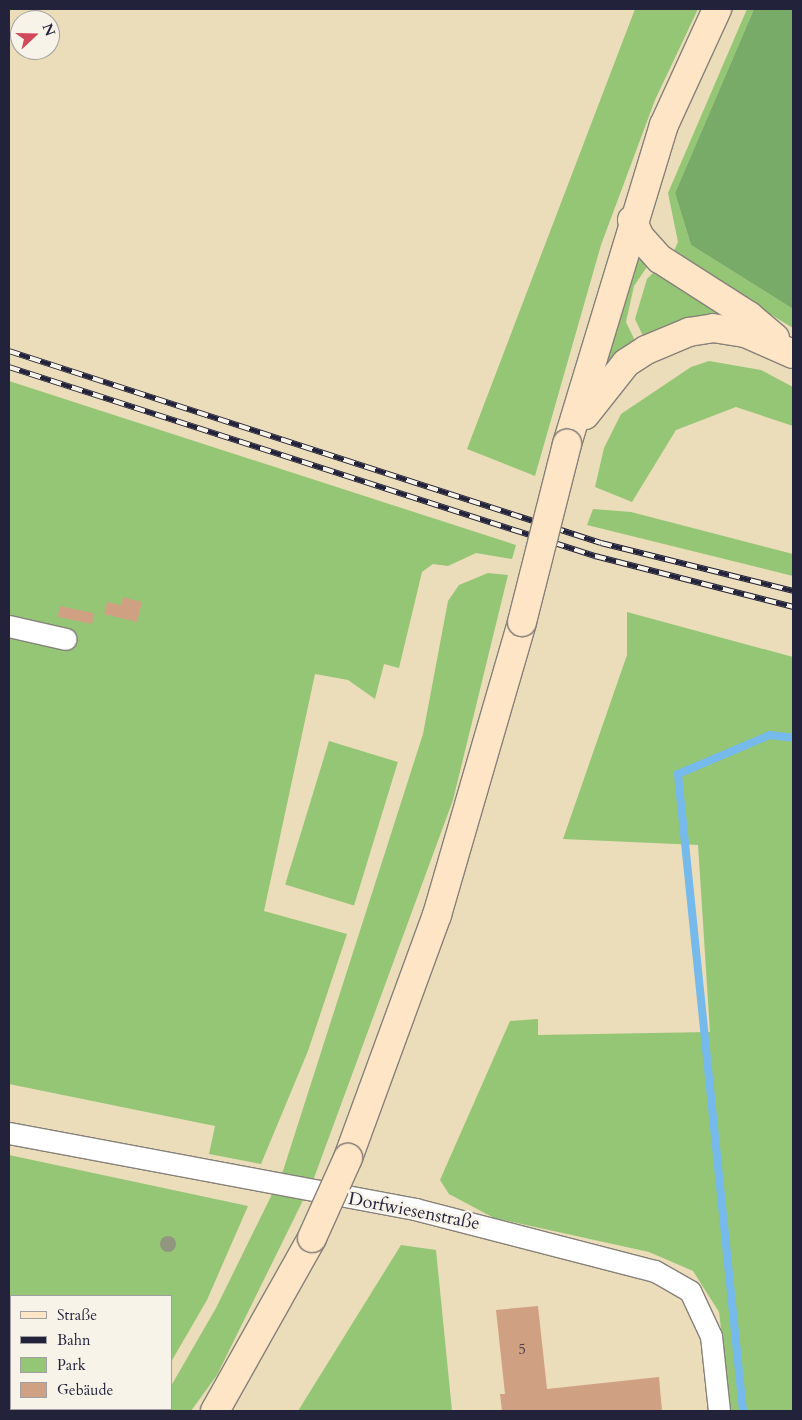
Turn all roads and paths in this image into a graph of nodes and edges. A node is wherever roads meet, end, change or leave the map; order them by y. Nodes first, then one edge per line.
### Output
1 (717, 9) edge
2 (632, 220) junction
3 (792, 353) edge
4 (571, 435) junction
5 (9, 626) edge
6 (66, 639) dead end
7 (9, 1133) edge
8 (215, 1411) edge
9 (720, 1411) edge

1 - 2 main road
2 - 3 main road
2 - 4 main road
3 - 4 main road
4 - 8 main road, bridge
5 - 6 street
7 - 9 street, Dorfwiesenstraße

